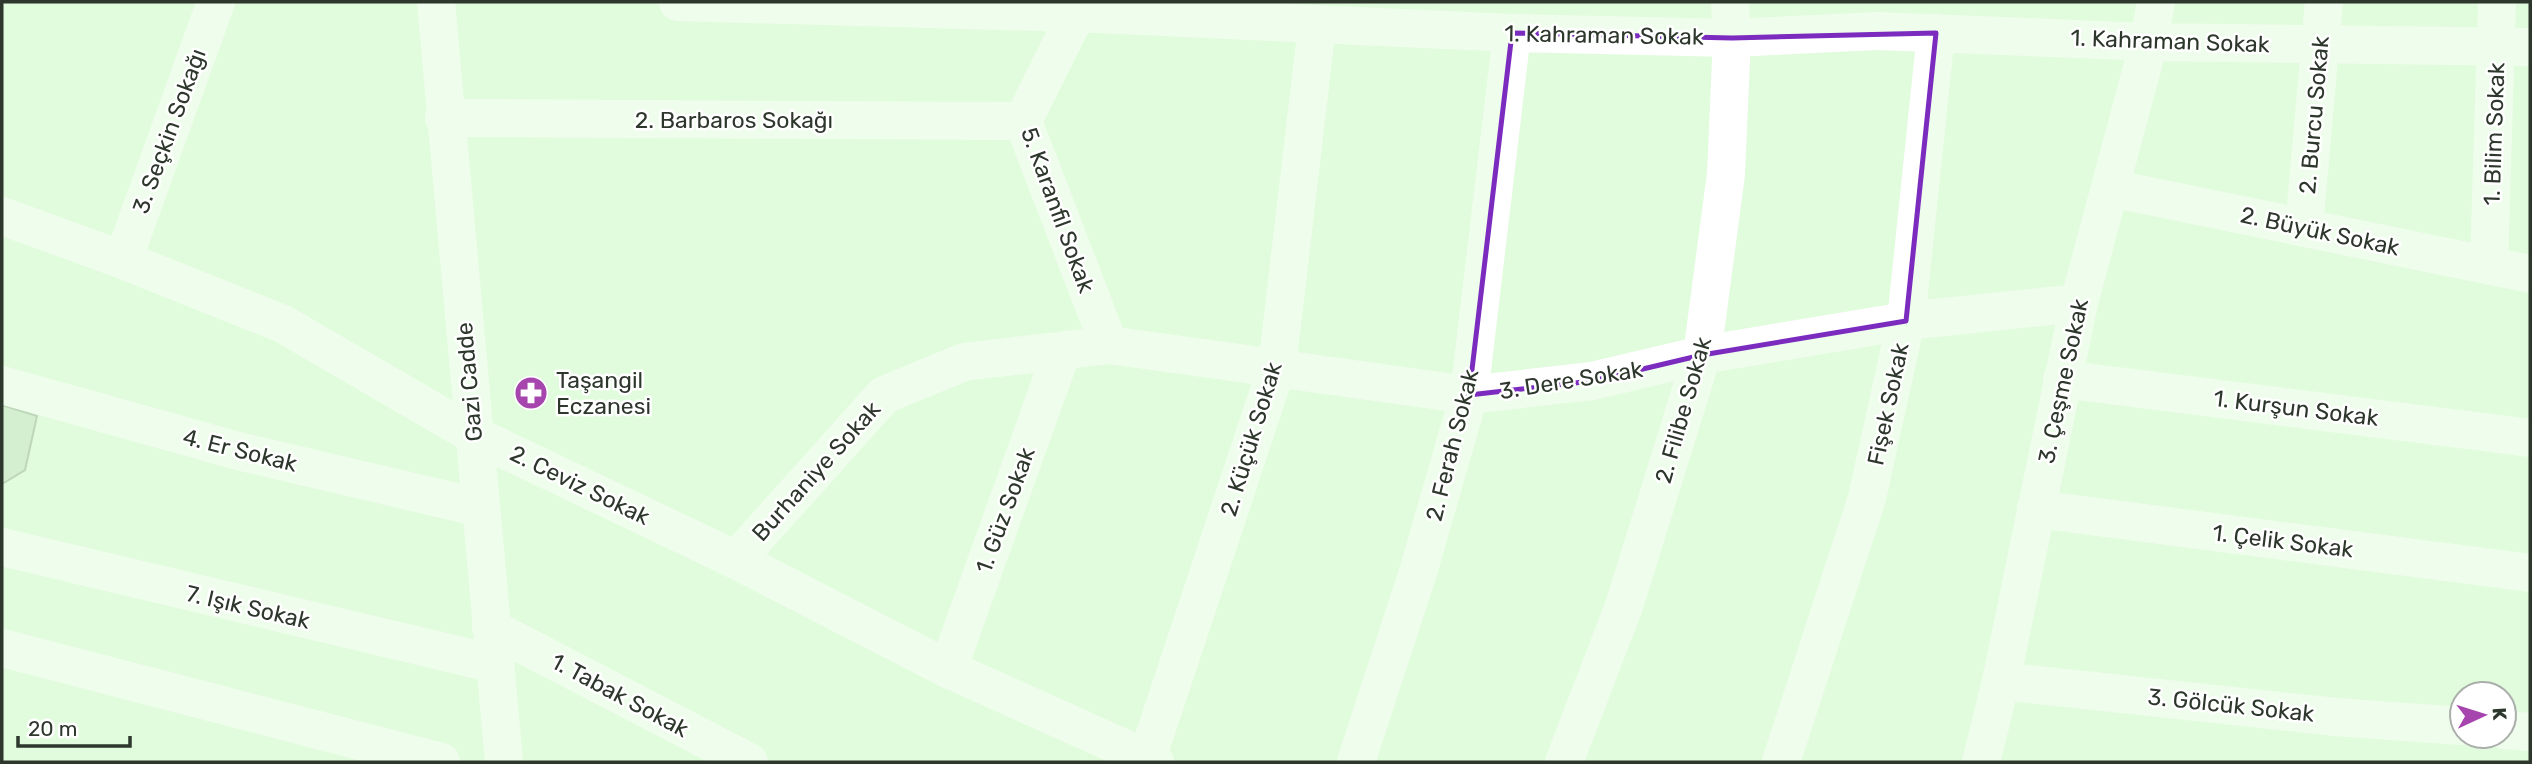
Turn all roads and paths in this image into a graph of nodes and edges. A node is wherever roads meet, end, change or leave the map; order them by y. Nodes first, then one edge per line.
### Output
1 (216, 2) edge
2 (436, 2) edge
3 (678, 2) edge
4 (2156, 2) edge
5 (2324, 2) edge
6 (2497, 2) edge
7 (1078, 7) edge
8 (1379, 13) edge
9 (1877, 16) edge
10 (1731, 20) edge
11 (1317, 26) junction
12 (1512, 33) junction
13 (1936, 33) junction
14 (2149, 42) junction
15 (2322, 45) junction
16 (2514, 47) edge
17 (444, 118) junction
18 (1023, 121) junction
19 (2110, 188) junction
20 (2, 216) edge
21 (2304, 228) junction
22 (123, 260) junction
23 (2489, 266) junction
24 (2530, 274) edge
25 (2079, 303) junction
26 (1906, 321) junction
27 (1109, 345) junction
28 (1062, 351) junction
29 (1702, 355) junction
30 (1277, 368) junction
31 (2062, 379) junction
32 (2, 385) edge
33 (1469, 395) junction
34 (474, 435) junction
35 (2530, 438) edge
36 (481, 508) junction
37 (2036, 509) junction
38 (2, 547) edge
39 (736, 560) junction
40 (2530, 573) edge
41 (493, 646) junction
42 (2, 648) edge
43 (948, 669) junction
44 (2001, 681) junction
45 (2448, 725) edge
46 (1147, 761) edge
47 (441, 762) edge
48 (504, 762) edge
49 (749, 762) edge
50 (1356, 762) edge
51 (1564, 762) edge
52 (1781, 762) edge
53 (1981, 762) edge

1 - 22 street, 3. Seçkin Sokağı
2 - 17 street, Gazi Cadde
3 - 7 street, 1. Kahraman Sokak
4 - 14 street, 3. Çeşme Sokak
5 - 15 street, 2. Burcu Sokak
6 - 16 street, 1. Bilim Sokak
7 - 11 street, 1. Kahraman Sokak
7 - 18 street, 5. Karanfil Sokak
8 - 11 street, 1. Kahraman Sokak
8 - 12 street, 1. Kahraman Sokak
9 - 10 street, 1. Kahraman Sokak
9 - 13 street, 1. Kahraman Sokak
10 - 12 street, 1. Kahraman Sokak
10 - 29 street, 2. Filibe Sokak
11 - 30 street, 2. Küçük Sokak
12 - 33 street, 2. Ferah Sokak
13 - 14 street, 1. Kahraman Sokak
13 - 26 street, Fişek Sokak
14 - 15 street, 1. Kahraman Sokak
14 - 19 street, 3. Çeşme Sokak
15 - 16 street, 1. Kahraman Sokak
15 - 21 street, 2. Burcu Sokak
16 - 23 street, 1. Bilim Sokak
17 - 18 street, 2. Barbaros Sokağı
17 - 34 street, Gazi Cadde
18 - 27 street, 5. Karanfil Sokak
19 - 21 street, 2. Büyük Sokak
19 - 25 street, 3. Çeşme Sokak
20 - 22 street, 2. Ceviz Sokak
21 - 23 street, 2. Büyük Sokak
22 - 34 street, 2. Ceviz Sokak
23 - 24 street, 2. Büyük Sokak
25 - 26 street, 3. Dere Sokak
25 - 31 street, 3. Çeşme Sokak
26 - 29 street, 3. Dere Sokak
26 - 52 street, Fişek Sokak
27 - 28 street, 3. Dere Sokak
27 - 30 street, 3. Dere Sokak
28 - 39 street, Burhaniye Sokak
28 - 43 street, 1. Güz Sokak
29 - 33 street, 3. Dere Sokak
29 - 51 street, 2. Filibe Sokak
30 - 33 street, 3. Dere Sokak
30 - 46 street, 2. Küçük Sokak
31 - 35 street, 1. Kurşun Sokak
31 - 37 street, 3. Çeşme Sokak
32 - 36 street, 4. Er Sokak
33 - 50 street, 2. Ferah Sokak
34 - 36 street, Gazi Cadde
34 - 39 street, 2. Ceviz Sokak
36 - 41 street, Gazi Cadde
37 - 40 street, 1. Çelik Sokak
37 - 44 street, 3. Çeşme Sokak
38 - 41 street, 7. Işık Sokak
39 - 43 street, 2. Ceviz Sokak
41 - 48 street, Gazi Cadde
41 - 49 street, 1. Tabak Sokak
42 - 47 street
43 - 46 street, 2. Ceviz Sokak
44 - 45 street, 3. Gölcük Sokak
44 - 53 street, 3. Çeşme Sokak

